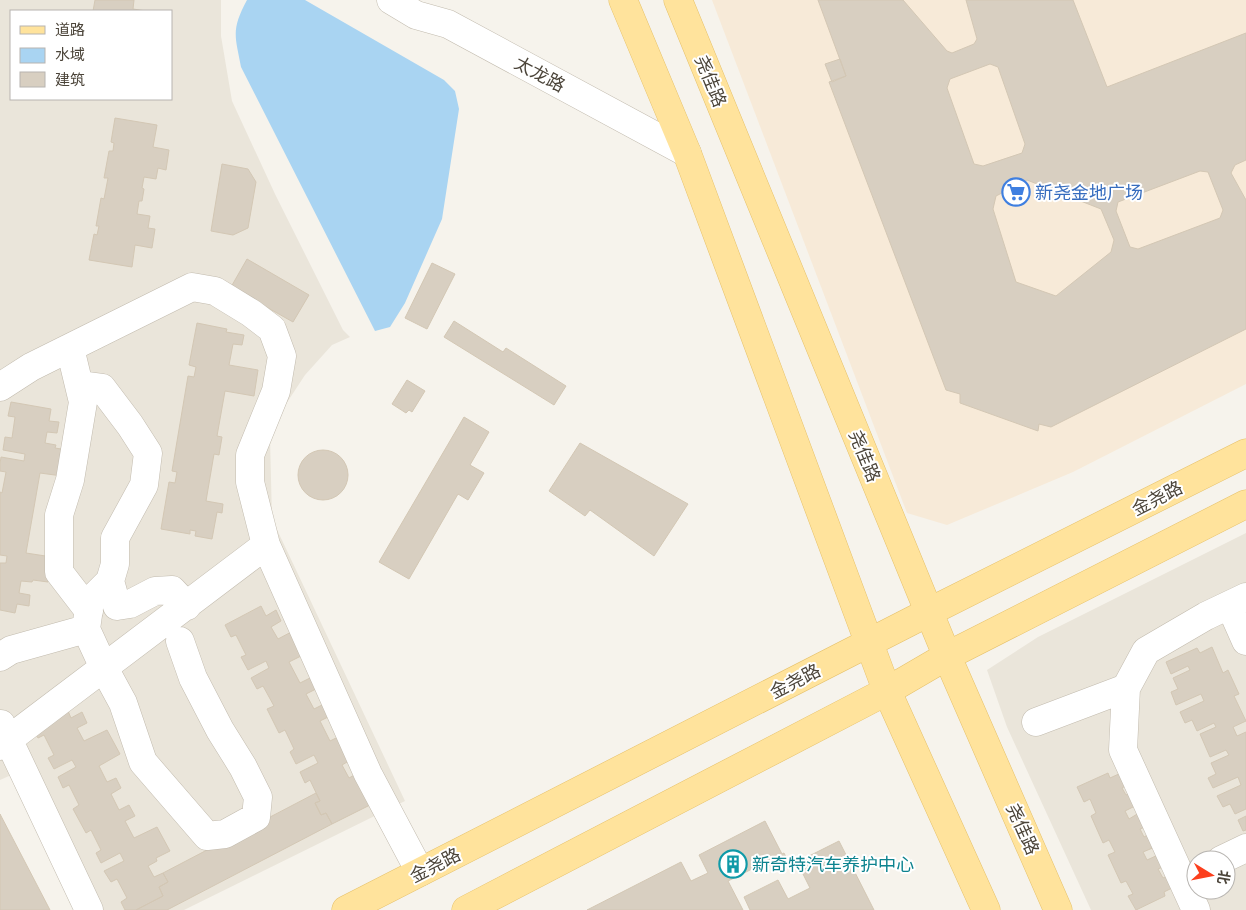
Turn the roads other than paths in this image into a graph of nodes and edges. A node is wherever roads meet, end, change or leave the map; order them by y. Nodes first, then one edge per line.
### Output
1 (391, 0) edge
2 (623, 0) edge
3 (678, 0) edge
4 (687, 153) junction
5 (70, 348) junction
6 (78, 384) junction
7 (0, 387) edge
8 (1246, 453) edge
9 (1246, 504) edge
10 (266, 545) junction
11 (110, 581) junction
12 (1238, 601) edge
13 (187, 606) junction
14 (929, 612) junction
15 (87, 620) junction
16 (180, 641) dead end
17 (1246, 641) edge
18 (870, 643) junction
19 (948, 656) junction
20 (0, 658) edge
21 (104, 668) junction
22 (1126, 688) junction
23 (887, 691) junction
24 (1036, 722) dead end
25 (3, 736) edge
26 (1186, 870) edge
27 (420, 872) junction
28 (88, 910) edge
29 (346, 910) edge
30 (466, 910) edge
31 (986, 910) edge
32 (1058, 910) edge

1 - 4 street, 太龙路
2 - 4 main road
3 - 14 main road, 尧佳路
4 - 18 main road
5 - 6 street
5 - 7 street
5 - 10 street
6 - 11 street
6 - 15 street
8 - 14 main road, 金尧路
9 - 19 main road
10 - 13 street
10 - 27 street
11 - 13 street
11 - 15 street
12 - 17 street
12 - 22 street
13 - 21 street
14 - 18 main road, 金尧路
14 - 19 main road, 尧佳路
15 - 20 street
15 - 21 street
16 - 21 street
18 - 23 main road
18 - 27 main road, 金尧路
19 - 23 main road
19 - 32 main road, 尧佳路
21 - 25 street
22 - 24 street
22 - 26 street
23 - 30 main road
23 - 31 main road
25 - 28 street
27 - 29 main road, 金尧路

